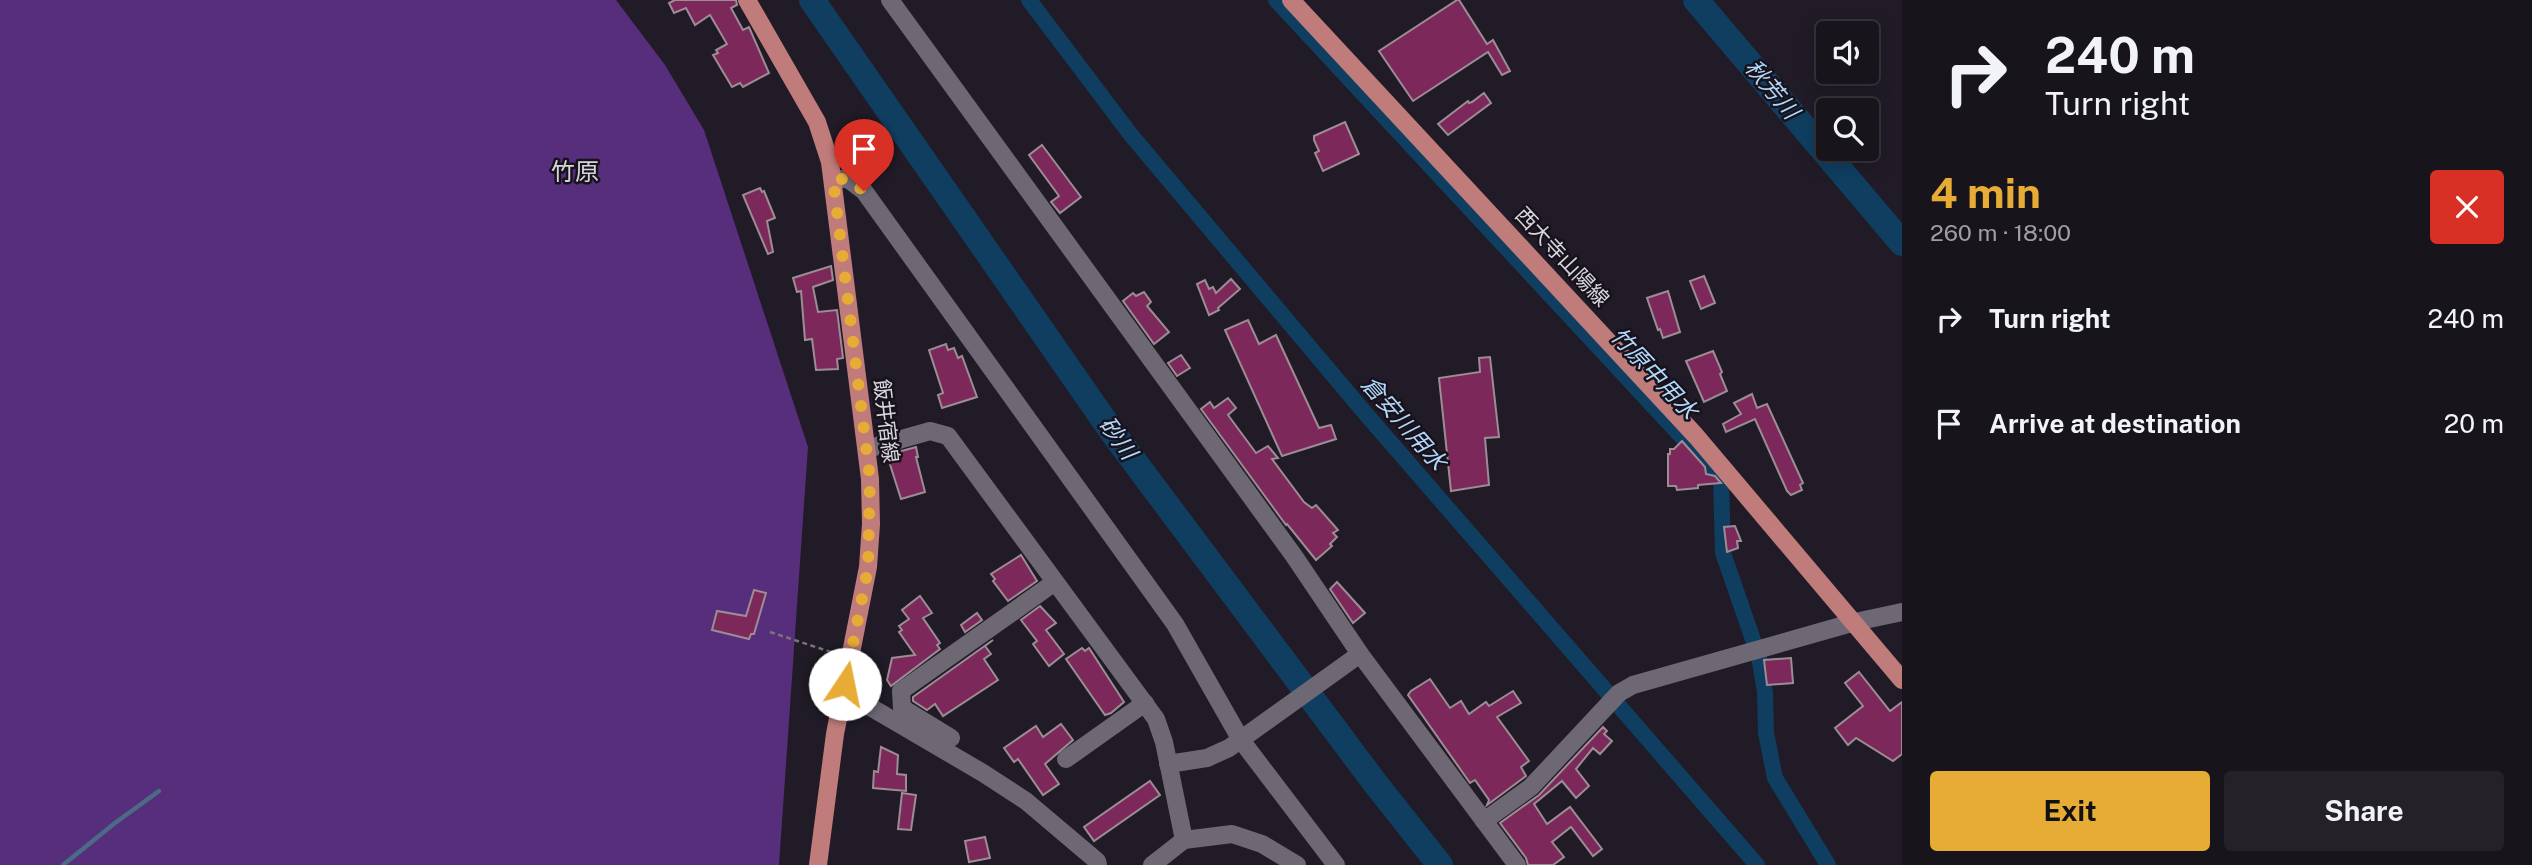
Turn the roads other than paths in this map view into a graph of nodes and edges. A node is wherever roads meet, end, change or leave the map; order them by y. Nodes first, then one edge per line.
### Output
1 (747, 0) edge
2 (890, 0) edge
3 (1291, 0) edge
4 (833, 179) junction
5 (867, 449) junction
6 (1055, 582) junction
7 (1902, 612) edge
8 (1855, 622) junction
9 (1360, 654) junction
10 (850, 659) junction
11 (1902, 680) edge
12 (1144, 703) junction
13 (951, 738) dead end
14 (1244, 738) junction
15 (1066, 759) dead end
16 (1168, 764) junction
17 (1485, 821) junction
18 (1184, 840) junction
19 (818, 865) edge
20 (1098, 865) edge
21 (1152, 865) edge
22 (1297, 865) edge
23 (1336, 865) edge
24 (1517, 865) edge

1 - 4 main road, 飯井宿線
2 - 9 street
3 - 8 main road, 西大寺山陽線
4 - 5 main road, 飯井宿線
4 - 14 street
5 - 6 street
5 - 10 main road, 飯井宿線
6 - 12 street
6 - 13 street
7 - 8 street
8 - 11 main road, 西大寺山陽線
8 - 17 street
9 - 14 street
9 - 17 street
10 - 19 main road, 飯井宿線
10 - 20 street
12 - 15 street
12 - 16 street
14 - 16 street
14 - 23 street
16 - 18 street
17 - 24 street
18 - 21 street
18 - 22 street

